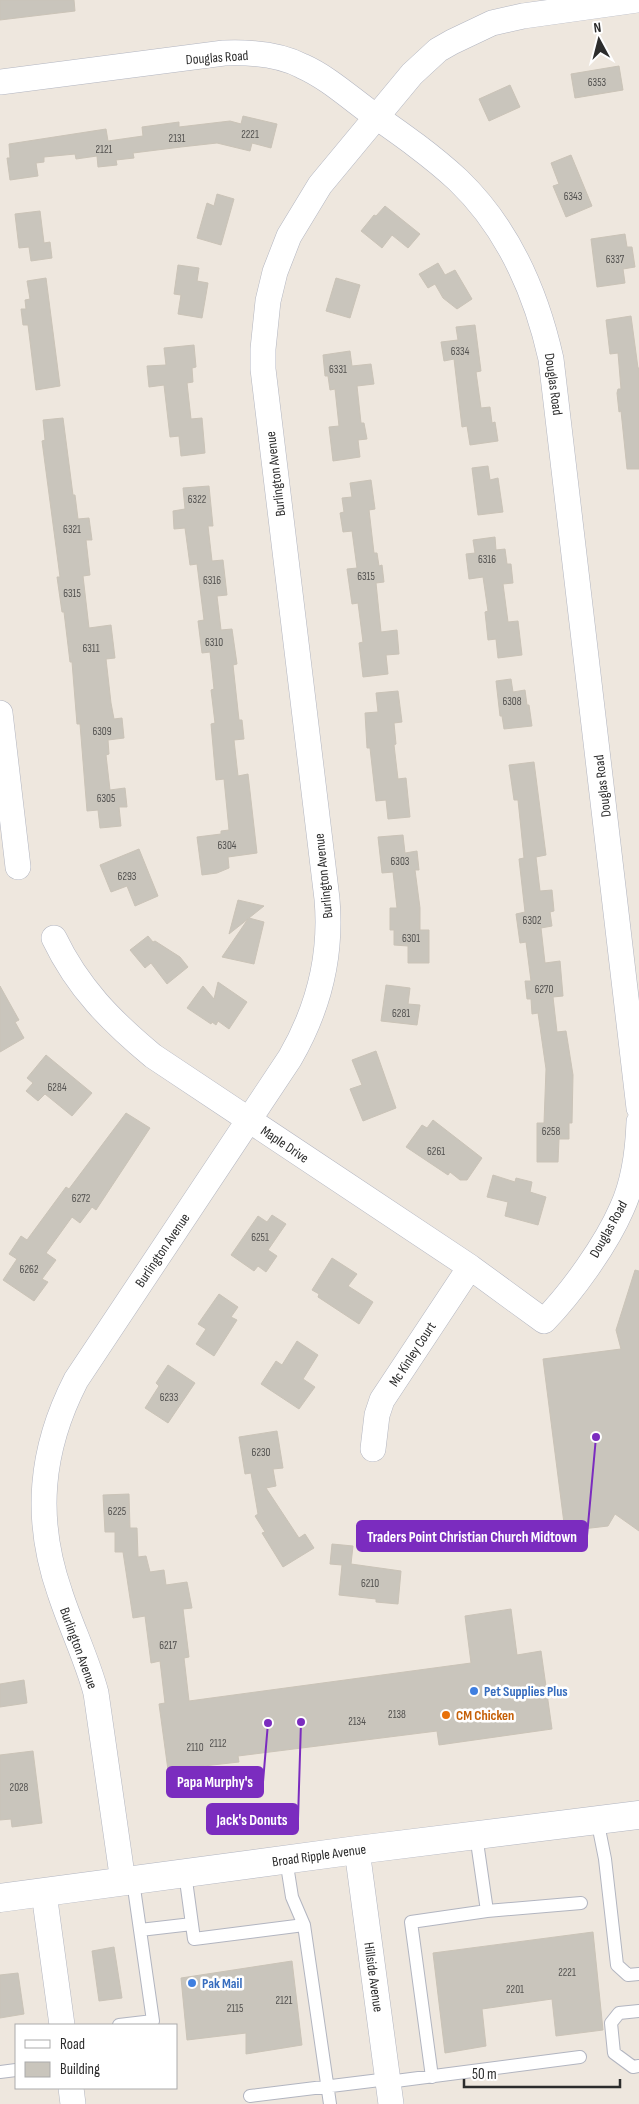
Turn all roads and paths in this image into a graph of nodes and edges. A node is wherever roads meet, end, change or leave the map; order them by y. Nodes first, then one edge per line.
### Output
1 (638, 0) edge
2 (0, 82) edge
3 (376, 116) junction
4 (0, 713) edge
5 (18, 867) dead end
6 (630, 937) edge
7 (54, 938) dead end
8 (639, 1108) edge
9 (250, 1120) junction
10 (639, 1122) edge
11 (470, 1267) junction
12 (544, 1321) joint
13 (373, 1449) dead end
14 (639, 1815) edge
15 (597, 1820) junction
16 (476, 1835) junction
17 (357, 1850) junction
18 (286, 1859) junction
19 (185, 1874) junction
20 (128, 1882) junction
21 (44, 1892) junction
22 (0, 1898) edge
23 (580, 1903) dead end
24 (487, 1912) junction
25 (192, 1924) junction
26 (304, 1925) junction
27 (140, 1930) junction
28 (639, 1974) edge
29 (639, 2011) edge
30 (62, 2024) edge
31 (128, 2024) edge
32 (580, 2058) dead end
33 (639, 2066) edge
34 (15, 2070) edge
35 (0, 2072) edge
36 (432, 2077) junction
37 (328, 2086) junction
38 (389, 2088) edge
39 (71, 2089) edge
40 (250, 2096) dead end
41 (73, 2104) edge
42 (330, 2104) edge

1 - 3 street, Burlington Avenue
2 - 3 street, Douglas Road
3 - 6 street, Douglas Road
3 - 9 street, Burlington Avenue
4 - 5 street
6 - 8 street, Douglas Road
7 - 9 street, Maple Drive
9 - 11 street, Maple Drive
9 - 20 street, Burlington Avenue
10 - 12 street, Douglas Road
11 - 12 street, Maple Drive
11 - 13 street, Mc Kinley Court
14 - 15 street, Broad Ripple Avenue
15 - 16 street, Broad Ripple Avenue
15 - 28 lane
16 - 17 street, Broad Ripple Avenue
16 - 24 lane
17 - 18 street, Broad Ripple Avenue
17 - 38 street, Hillside Avenue
18 - 19 street, Broad Ripple Avenue
18 - 26 lane
19 - 20 street, Broad Ripple Avenue
19 - 25 lane
20 - 21 street, Broad Ripple Avenue
20 - 27 lane
21 - 22 street, Broad Ripple Avenue
21 - 30 street
23 - 24 lane
24 - 36 lane
25 - 26 lane
25 - 27 lane
26 - 37 lane
27 - 31 lane
29 - 33 lane
32 - 36 lane
34 - 35 lane
36 - 38 lane
37 - 38 lane
37 - 40 lane
37 - 42 lane
39 - 41 street

